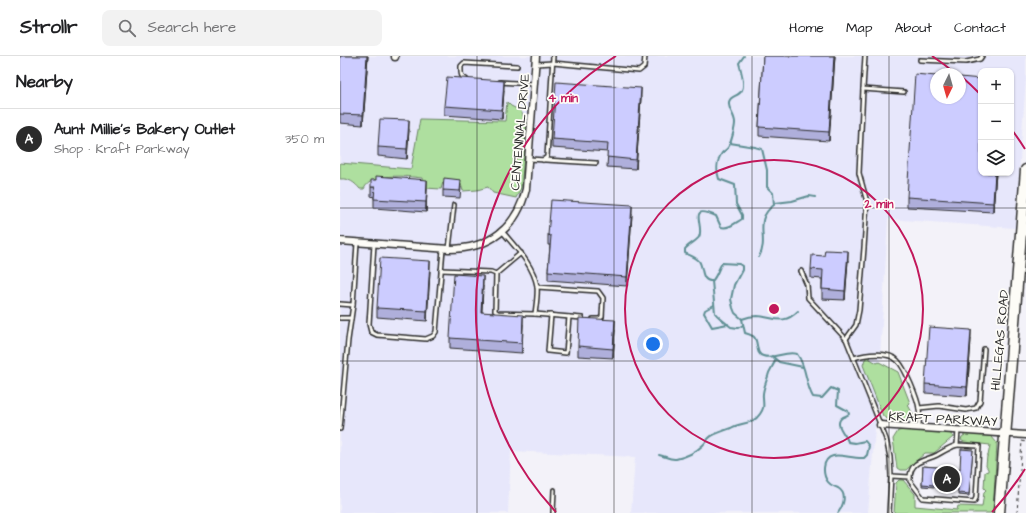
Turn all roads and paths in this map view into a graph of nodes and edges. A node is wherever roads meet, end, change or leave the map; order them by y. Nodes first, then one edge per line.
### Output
1 (536, 56) edge
2 (553, 56) edge
3 (645, 56) edge
4 (865, 56) edge
5 (982, 56) edge
6 (920, 60) dead end
7 (553, 63) junction
8 (536, 64) junction
9 (517, 66) dead end
10 (473, 80) edge
11 (496, 81) edge
12 (534, 84) junction
13 (863, 89) junction
14 (904, 92) dead end
15 (529, 159) junction
16 (543, 160) junction
17 (596, 163) dead end
18 (1026, 170) edge
19 (454, 205) dead end
20 (1024, 209) edge
21 (504, 230) junction
22 (340, 241) edge
23 (357, 243) junction
24 (374, 244) junction
25 (446, 249) junction
26 (520, 253) junction
27 (441, 270) junction
28 (801, 271) dead end
29 (496, 274) junction
30 (537, 287) junction
31 (340, 304) edge
32 (353, 305) junction
33 (536, 314) junction
34 (551, 316) junction
35 (569, 317) junction
36 (340, 318) edge
37 (351, 318) junction
38 (846, 339) junction
39 (984, 349) dead end
40 (854, 358) junction
41 (340, 369) edge
42 (345, 369) junction
43 (919, 408) junction
44 (340, 421) edge
45 (880, 426) junction
46 (919, 427) junction
47 (340, 430) edge
48 (958, 430) junction
49 (1005, 433) junction
50 (1026, 435) edge
51 (1026, 442) edge
52 (957, 445) junction
53 (891, 476) junction
54 (910, 477) junction
55 (554, 490) dead end
56 (553, 513) edge
57 (889, 513) edge
58 (1000, 513) edge
59 (1017, 513) edge

1 - 8 street, CENTENNIAL DRIVE
2 - 7 lane
3 - 7 lane
4 - 13 lane
5 - 6 lane
7 - 8 lane
7 - 16 lane
8 - 12 street, CENTENNIAL DRIVE
9 - 10 lane
11 - 12 lane
12 - 15 street, CENTENNIAL DRIVE
13 - 14 lane
13 - 38 lane
15 - 16 lane
15 - 21 street, CENTENNIAL DRIVE
16 - 17 lane
18 - 20 main road, HILLEGAS ROAD
19 - 25 lane
20 - 49 main road, HILLEGAS ROAD
21 - 25 street
21 - 26 lane
22 - 23 street
23 - 24 street
23 - 32 lane
24 - 25 street
24 - 27 lane
25 - 27 lane
26 - 29 lane
26 - 30 lane
27 - 29 lane
28 - 38 lane
29 - 33 lane
30 - 33 lane
30 - 35 lane
31 - 32 lane
32 - 37 lane
33 - 34 lane
34 - 35 lane
34 - 35 lane
36 - 37 lane
37 - 42 lane
38 - 40 lane
39 - 43 lane
40 - 43 lane
40 - 45 lane
41 - 42 lane
42 - 44 lane
43 - 46 lane
44 - 47 lane
45 - 46 street, KRAFT PARKWAY
45 - 53 lane
46 - 48 street, KRAFT PARKWAY
48 - 49 street, KRAFT PARKWAY
48 - 52 lane
49 - 50 street, KRAFT PARKWAY
49 - 58 main road, HILLEGAS ROAD
51 - 59 path
52 - 54 lane
52 - 54 lane
53 - 54 lane
53 - 57 lane
55 - 56 lane

